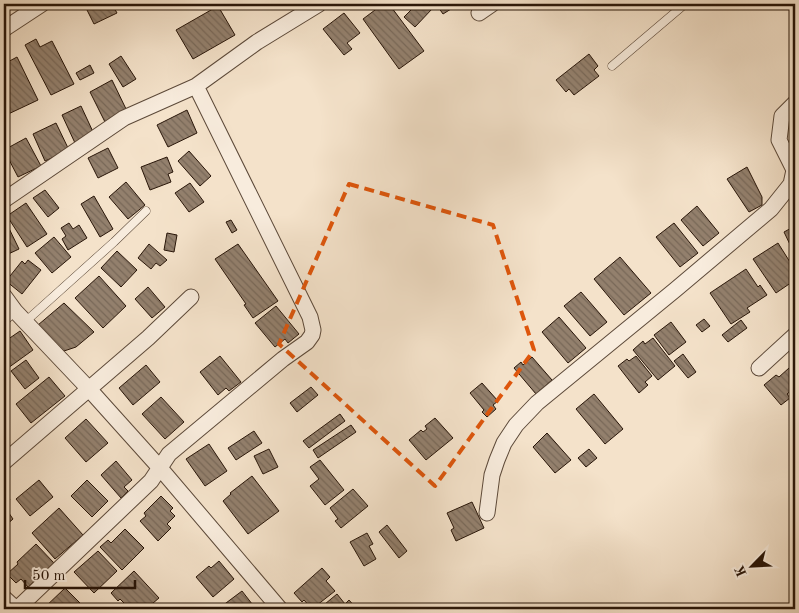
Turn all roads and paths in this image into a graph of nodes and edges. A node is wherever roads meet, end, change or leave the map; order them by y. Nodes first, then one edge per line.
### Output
1 (42, 4) edge
2 (319, 4) edge
3 (492, 4) edge
4 (685, 4) edge
5 (479, 13) dead end
6 (4, 29) edge
7 (612, 66) dead end
8 (196, 86) junction
9 (795, 103) edge
10 (793, 187) edge
11 (4, 200) edge
12 (146, 211) dead end
13 (4, 296) edge
14 (190, 296) dead end
15 (14, 318) edge
16 (795, 335) edge
17 (759, 368) dead end
18 (89, 389) junction
19 (4, 462) edge
20 (160, 468) junction
21 (487, 513) dead end
22 (4, 598) edge
23 (17, 609) edge
24 (280, 609) edge

1 - 6 street
2 - 8 street
3 - 5 street
4 - 7 lane
8 - 11 street
8 - 20 street
9 - 10 street
10 - 21 street
12 - 15 lane
13 - 15 street
14 - 18 street
15 - 18 street
16 - 17 street
18 - 19 street
18 - 20 street
20 - 23 street
20 - 24 street
22 - 23 street

